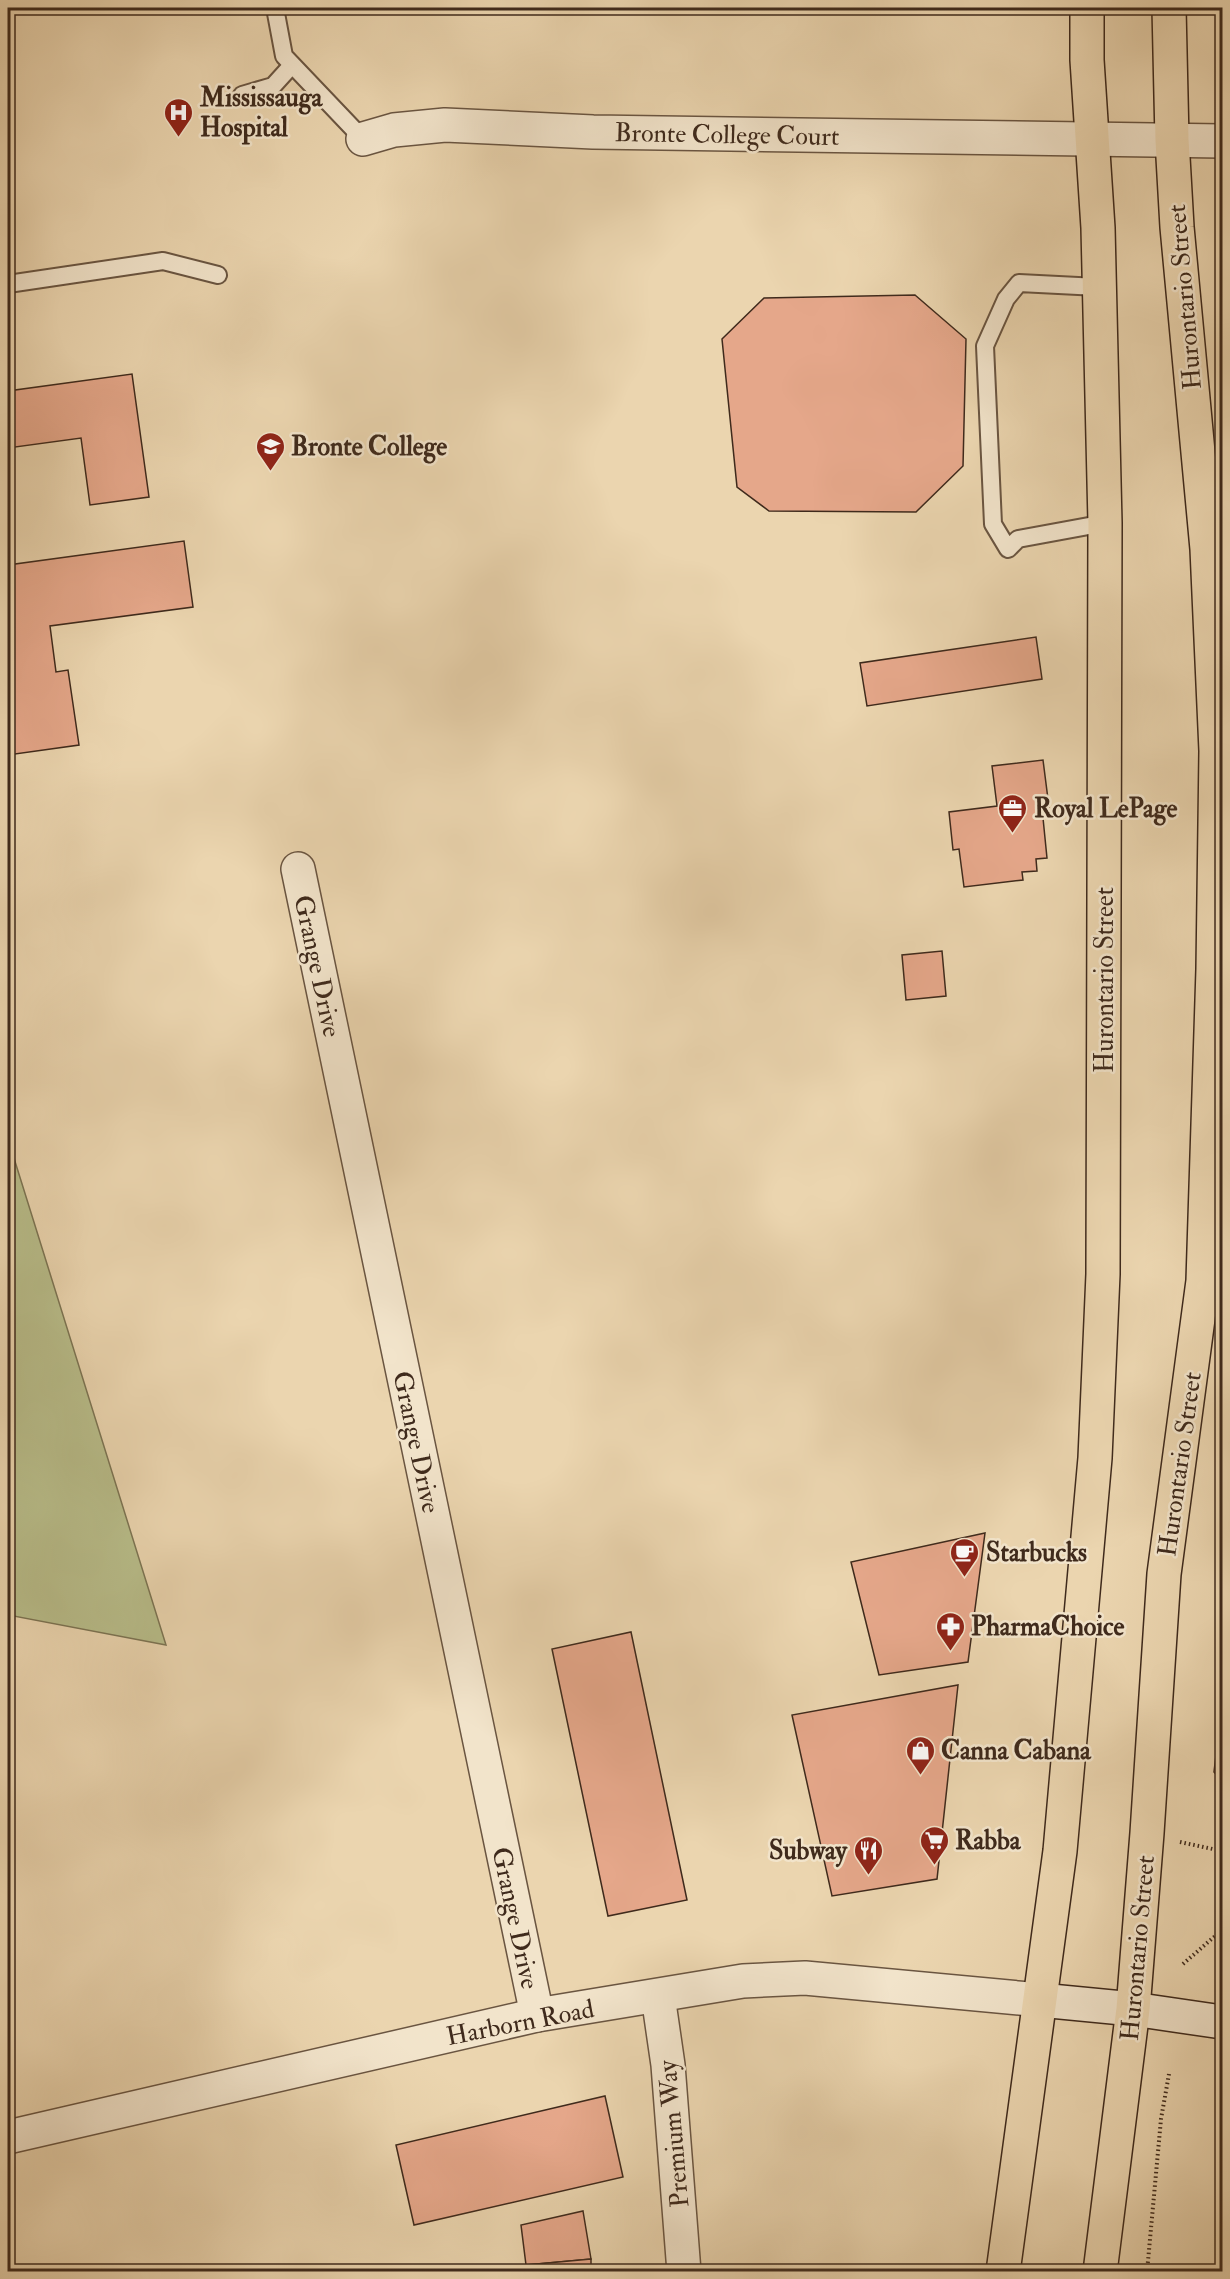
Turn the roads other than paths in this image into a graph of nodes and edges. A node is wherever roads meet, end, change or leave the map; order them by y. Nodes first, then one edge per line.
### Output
1 (275, 8) edge
2 (1087, 8) edge
3 (1169, 8) edge
4 (292, 65) junction
5 (242, 95) dead end
6 (1092, 138) junction
7 (363, 139) joint
8 (1172, 140) junction
9 (1222, 141) edge
10 (218, 275) dead end
11 (8, 284) edge
12 (1098, 287) junction
13 (1105, 523) junction
14 (298, 869) dead end
15 (1213, 1282) edge
16 (658, 1996) junction
17 (1040, 2000) junction
18 (1133, 2009) junction
19 (537, 2015) junction
20 (1222, 2022) edge
21 (8, 2137) edge
22 (684, 2271) edge
23 (1003, 2271) edge
24 (1100, 2271) edge

1 - 4 lane
2 - 6 main road, Hurontario Street
3 - 8 main road, Hurontario Street
4 - 5 lane
4 - 7 lane
6 - 7 street, Bronte College Court
6 - 8 street, Bronte College Court
6 - 12 main road, Hurontario Street
8 - 9 street, Bronte College Court
8 - 15 main road, Hurontario Street
10 - 11 lane
12 - 13 main road, Hurontario Street
12 - 13 lane
13 - 17 main road, Hurontario Street
14 - 19 street, Grange Drive
15 - 18 main road, Hurontario Street
16 - 17 street, Harborn Road
16 - 19 street, Harborn Road
16 - 22 street, Premium Way
17 - 18 street, Harborn Road
17 - 23 main road, Hurontario Street
18 - 20 street, Harborn Road
18 - 24 main road, Hurontario Street
19 - 21 street, Harborn Road

